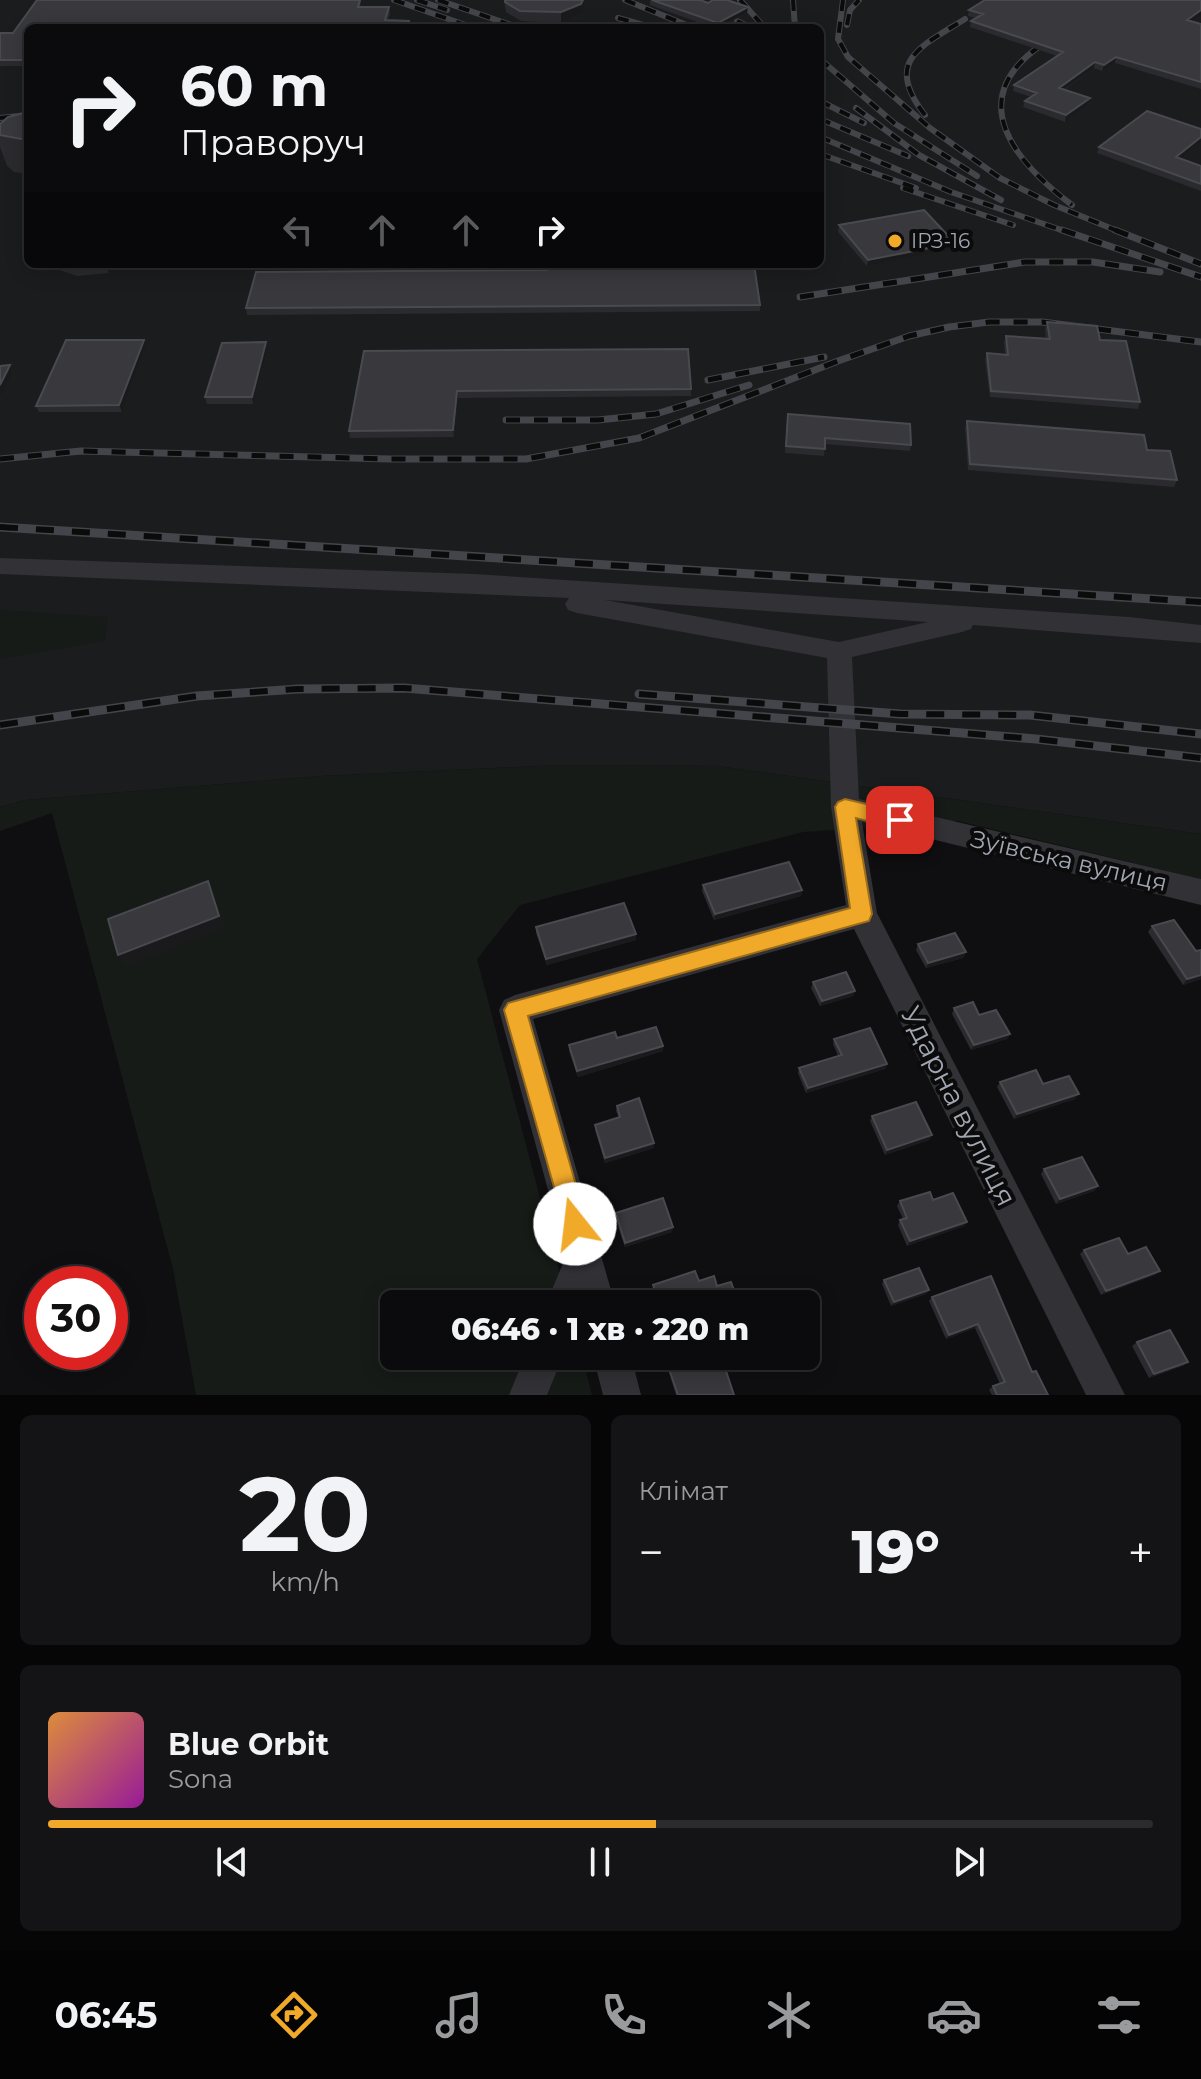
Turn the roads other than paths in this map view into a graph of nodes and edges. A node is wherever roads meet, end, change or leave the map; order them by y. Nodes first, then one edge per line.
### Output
1 (0, 566) edge
2 (475, 583) junction
3 (993, 616) junction
4 (1201, 634) edge
5 (839, 651) junction
6 (845, 807) junction
7 (1201, 892) edge
8 (862, 914) junction
9 (584, 1255) junction
10 (570, 1290) edge
11 (593, 1290) edge
12 (538, 1370) edge
13 (616, 1370) edge
14 (528, 1395) edge
15 (622, 1395) edge
16 (1106, 1395) edge

1 - 2 street
2 - 3 street
2 - 5 street
3 - 4 street
3 - 5 street
5 - 6 street, Ударна вулиця
6 - 7 street, Зуївська вулиця
6 - 8 street, Ударна вулиця
8 - 9 street
8 - 16 street, Ударна вулиця
9 - 10 street
9 - 11 street
12 - 14 street
13 - 15 street

